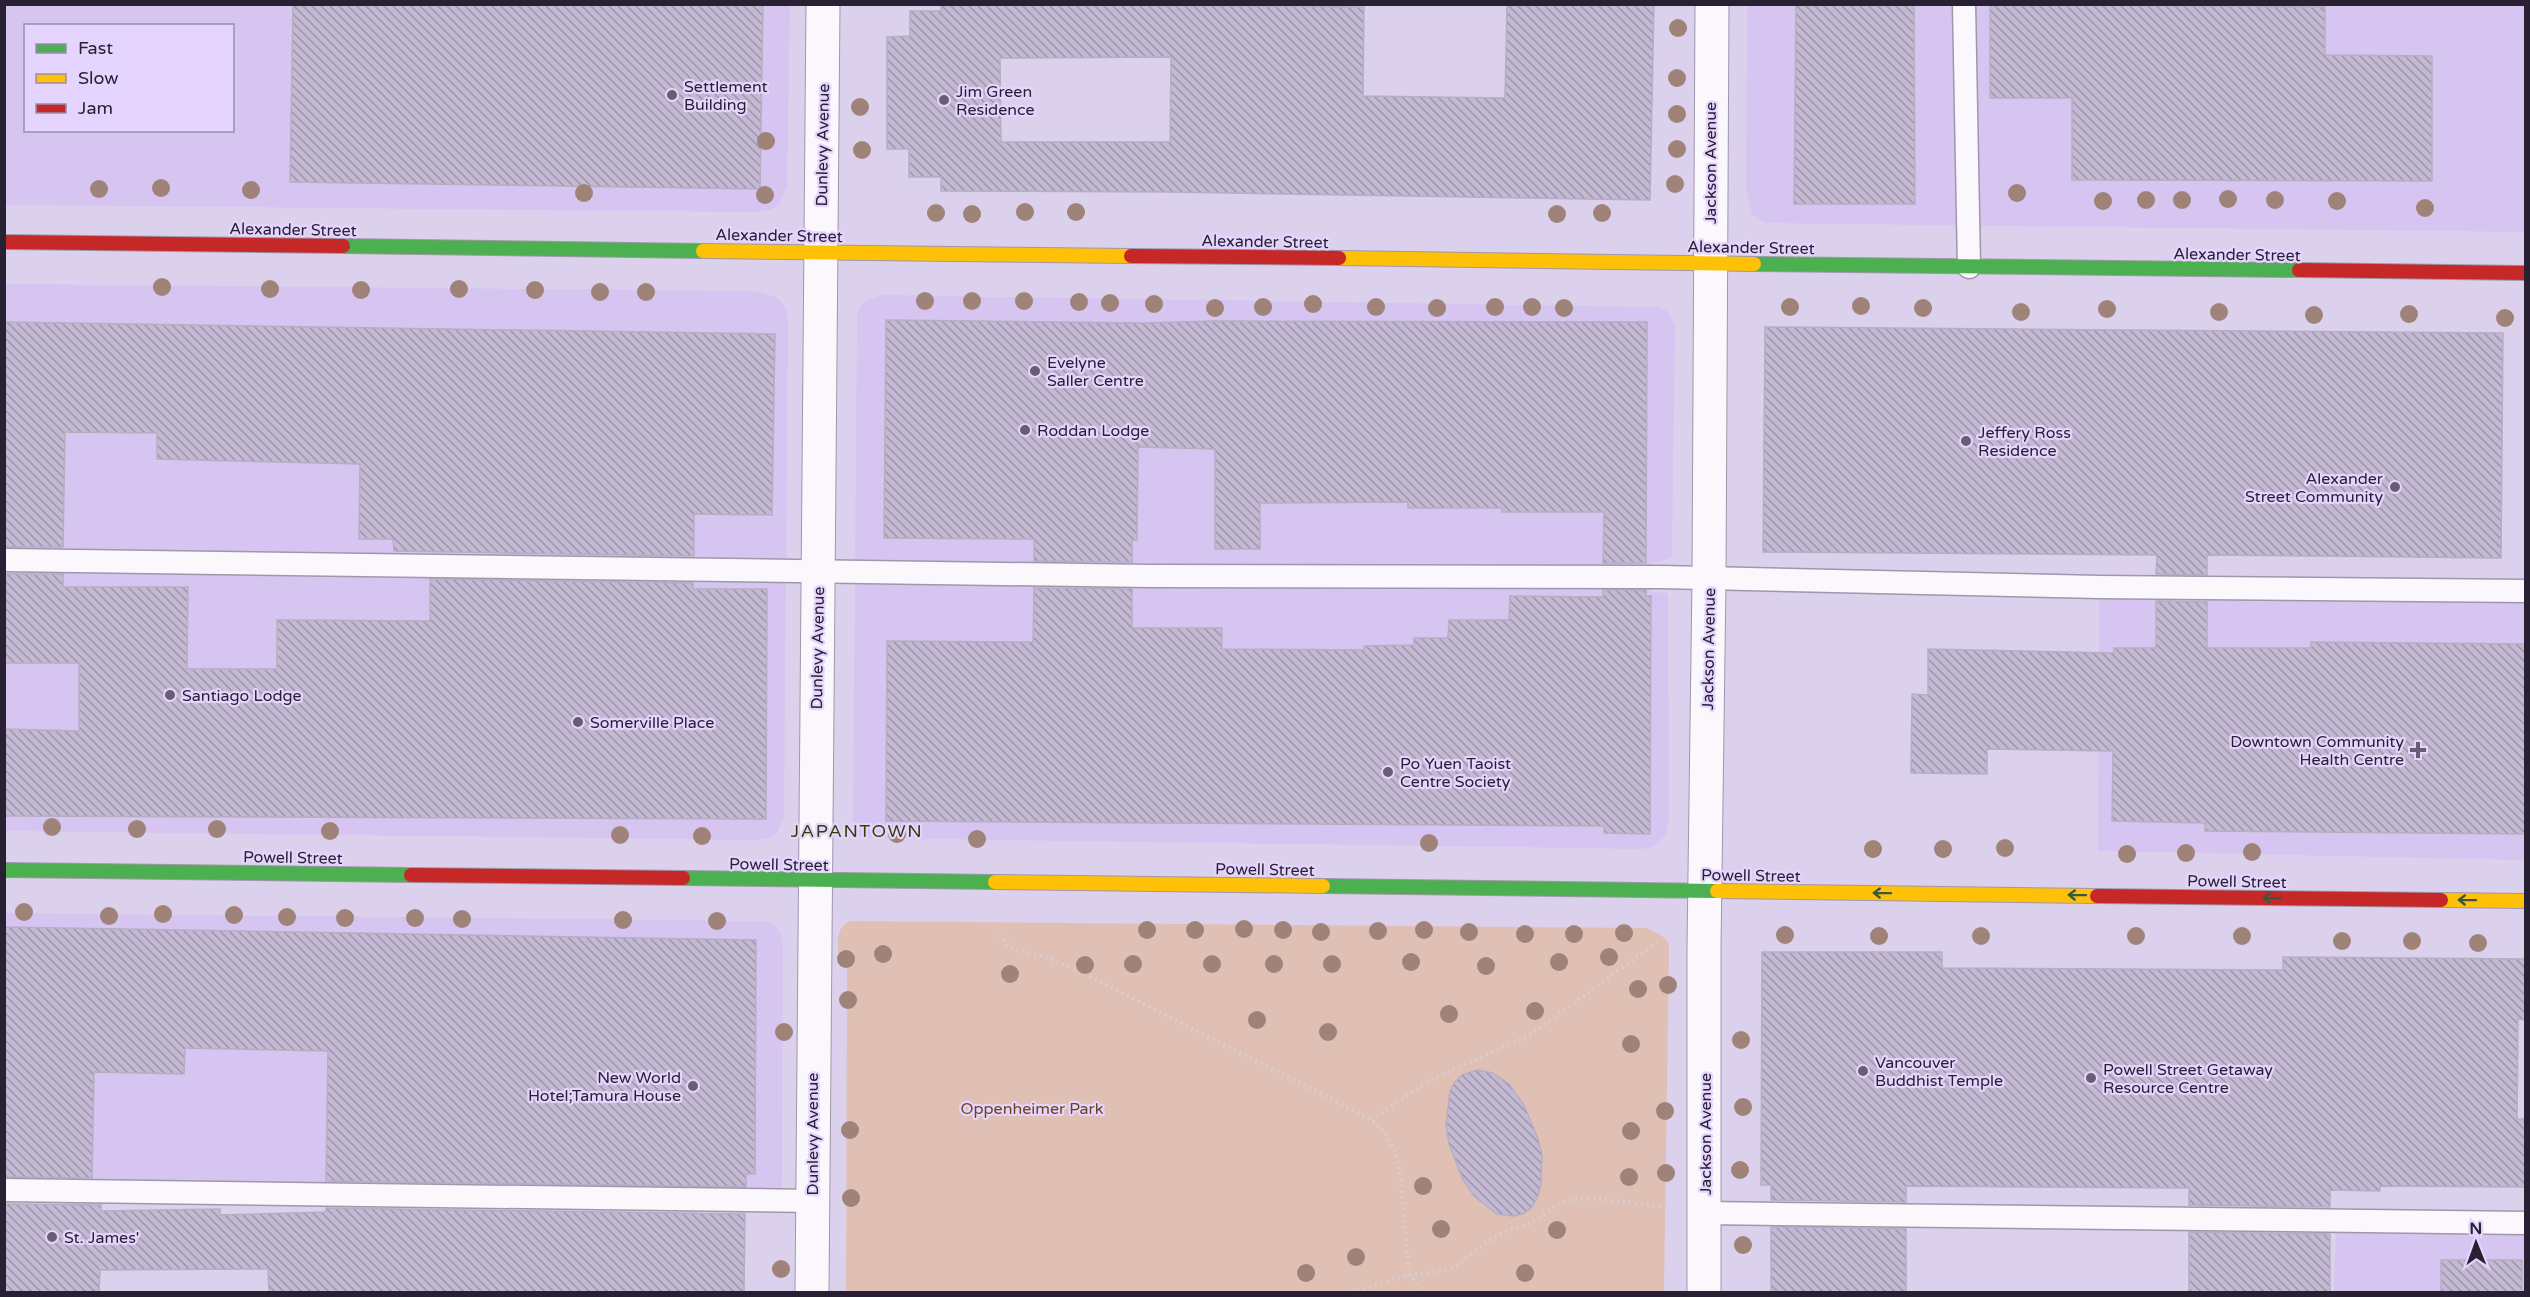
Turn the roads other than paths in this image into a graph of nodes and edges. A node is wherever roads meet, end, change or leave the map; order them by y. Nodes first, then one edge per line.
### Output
1 (823, 4) edge
2 (1712, 4) edge
3 (1964, 4) edge
4 (4, 242) edge
5 (821, 252) junction
6 (1710, 263) junction
7 (1969, 267) junction
8 (2526, 273) edge
9 (4, 560) edge
10 (818, 572) junction
11 (1709, 580) junction
12 (2526, 591) edge
13 (4, 870) edge
14 (815, 881) junction
15 (1705, 891) junction
16 (2526, 901) edge
17 (4, 1190) edge
18 (812, 1201) junction
19 (1705, 1213) junction
20 (2526, 1223) edge
21 (812, 1293) edge
22 (1704, 1293) edge

1 - 5 street, Dunlevy Avenue
2 - 6 street, Jackson Avenue
3 - 7 lane
4 - 5 street, Alexander Street
5 - 6 street, Alexander Street
5 - 10 street, Dunlevy Avenue
6 - 7 street, Alexander Street
6 - 11 street, Jackson Avenue
7 - 8 street, Alexander Street
9 - 10 lane
10 - 11 lane
10 - 14 street, Dunlevy Avenue
11 - 12 lane
11 - 15 street, Jackson Avenue
13 - 14 street, Powell Street
14 - 15 street, Powell Street
14 - 18 street, Dunlevy Avenue
16 -> 15 street, Powell Street
15 - 19 street, Jackson Avenue
17 - 18 lane
18 - 21 street, Dunlevy Avenue
19 - 20 lane
19 - 22 street, Jackson Avenue

